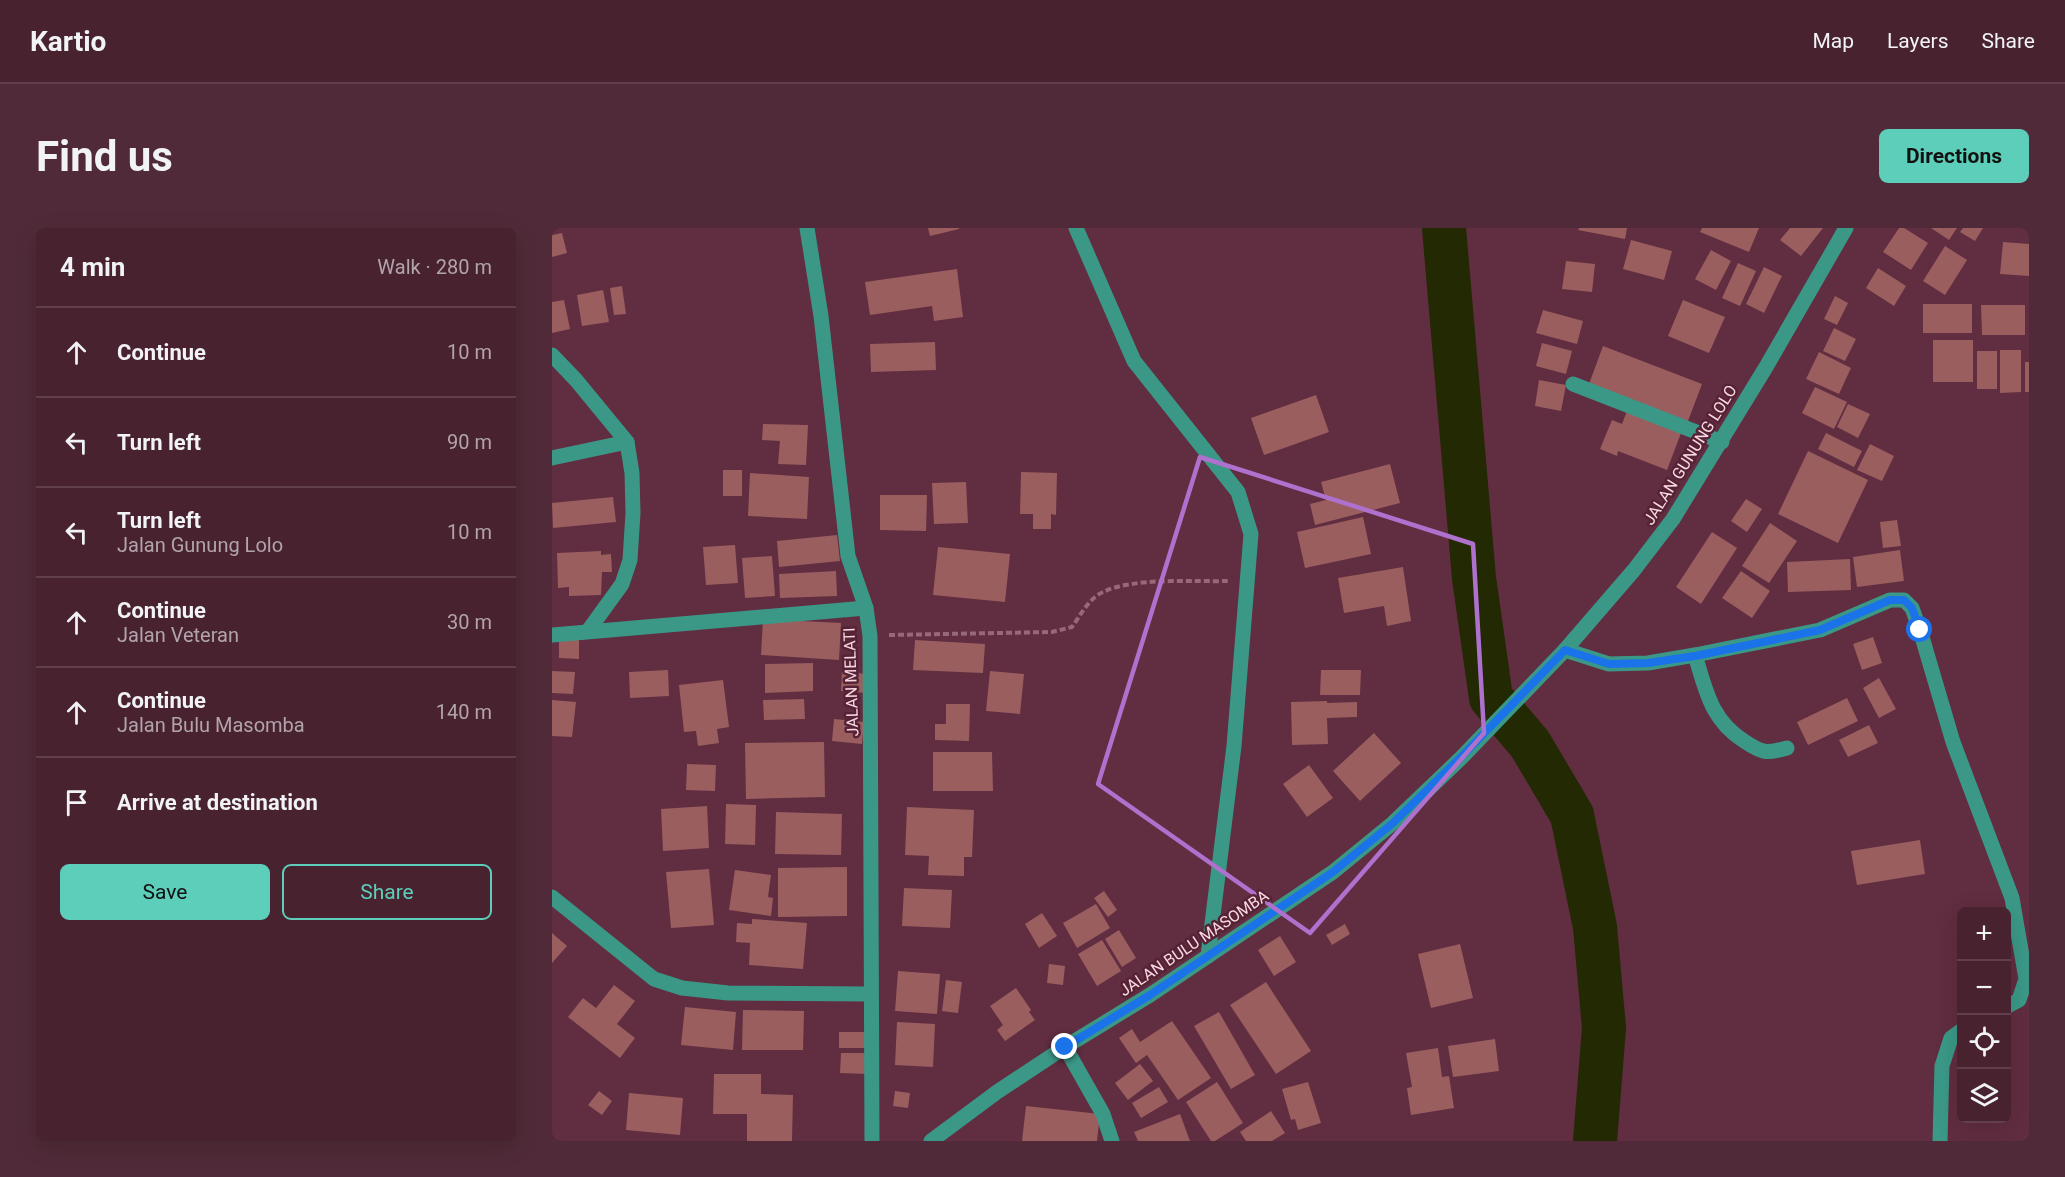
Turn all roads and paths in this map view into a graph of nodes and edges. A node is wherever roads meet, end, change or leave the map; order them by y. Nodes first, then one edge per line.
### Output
1 (807, 228) edge
2 (1076, 228) edge
3 (1846, 228) edge
4 (552, 355) edge
5 (1574, 384) dead end
6 (627, 442) junction
7 (1722, 442) junction
8 (552, 458) edge
9 (1249, 581) junction
10 (866, 608) junction
11 (588, 631) junction
12 (552, 634) edge
13 (870, 636) junction
14 (1565, 650) junction
15 (1695, 656) junction
16 (1537, 681) joint
17 (1787, 748) dead end
18 (552, 897) edge
19 (1208, 956) junction
20 (870, 994) junction
21 (2011, 1005) edge
22 (1957, 1034) edge
23 (1065, 1047) junction
24 (872, 1141) edge
25 (931, 1141) edge
26 (1112, 1141) edge
27 (1940, 1141) edge

1 - 10 street, JALAN MELATI
2 - 9 street
3 - 7 street, JALAN GUNUNG LOLO
4 - 6 street
5 - 7 street
6 - 8 street
6 - 11 street
7 - 14 street, JALAN GUNUNG LOLO
9 - 13 path
9 - 19 street
10 - 11 street
10 - 13 street, JALAN MELATI
11 - 12 street
13 - 20 street, JALAN MELATI
14 - 15 street
14 - 16 street, JALAN GUNUNG LOLO
15 - 17 street
15 - 21 street
16 - 19 street, JALAN BULU MASOMBA
18 - 20 street
19 - 23 street, JALAN BULU MASOMBA
20 - 24 street, JALAN MELATI
22 - 27 street
23 - 25 street, JALAN BULU MASOMBA
23 - 26 street

